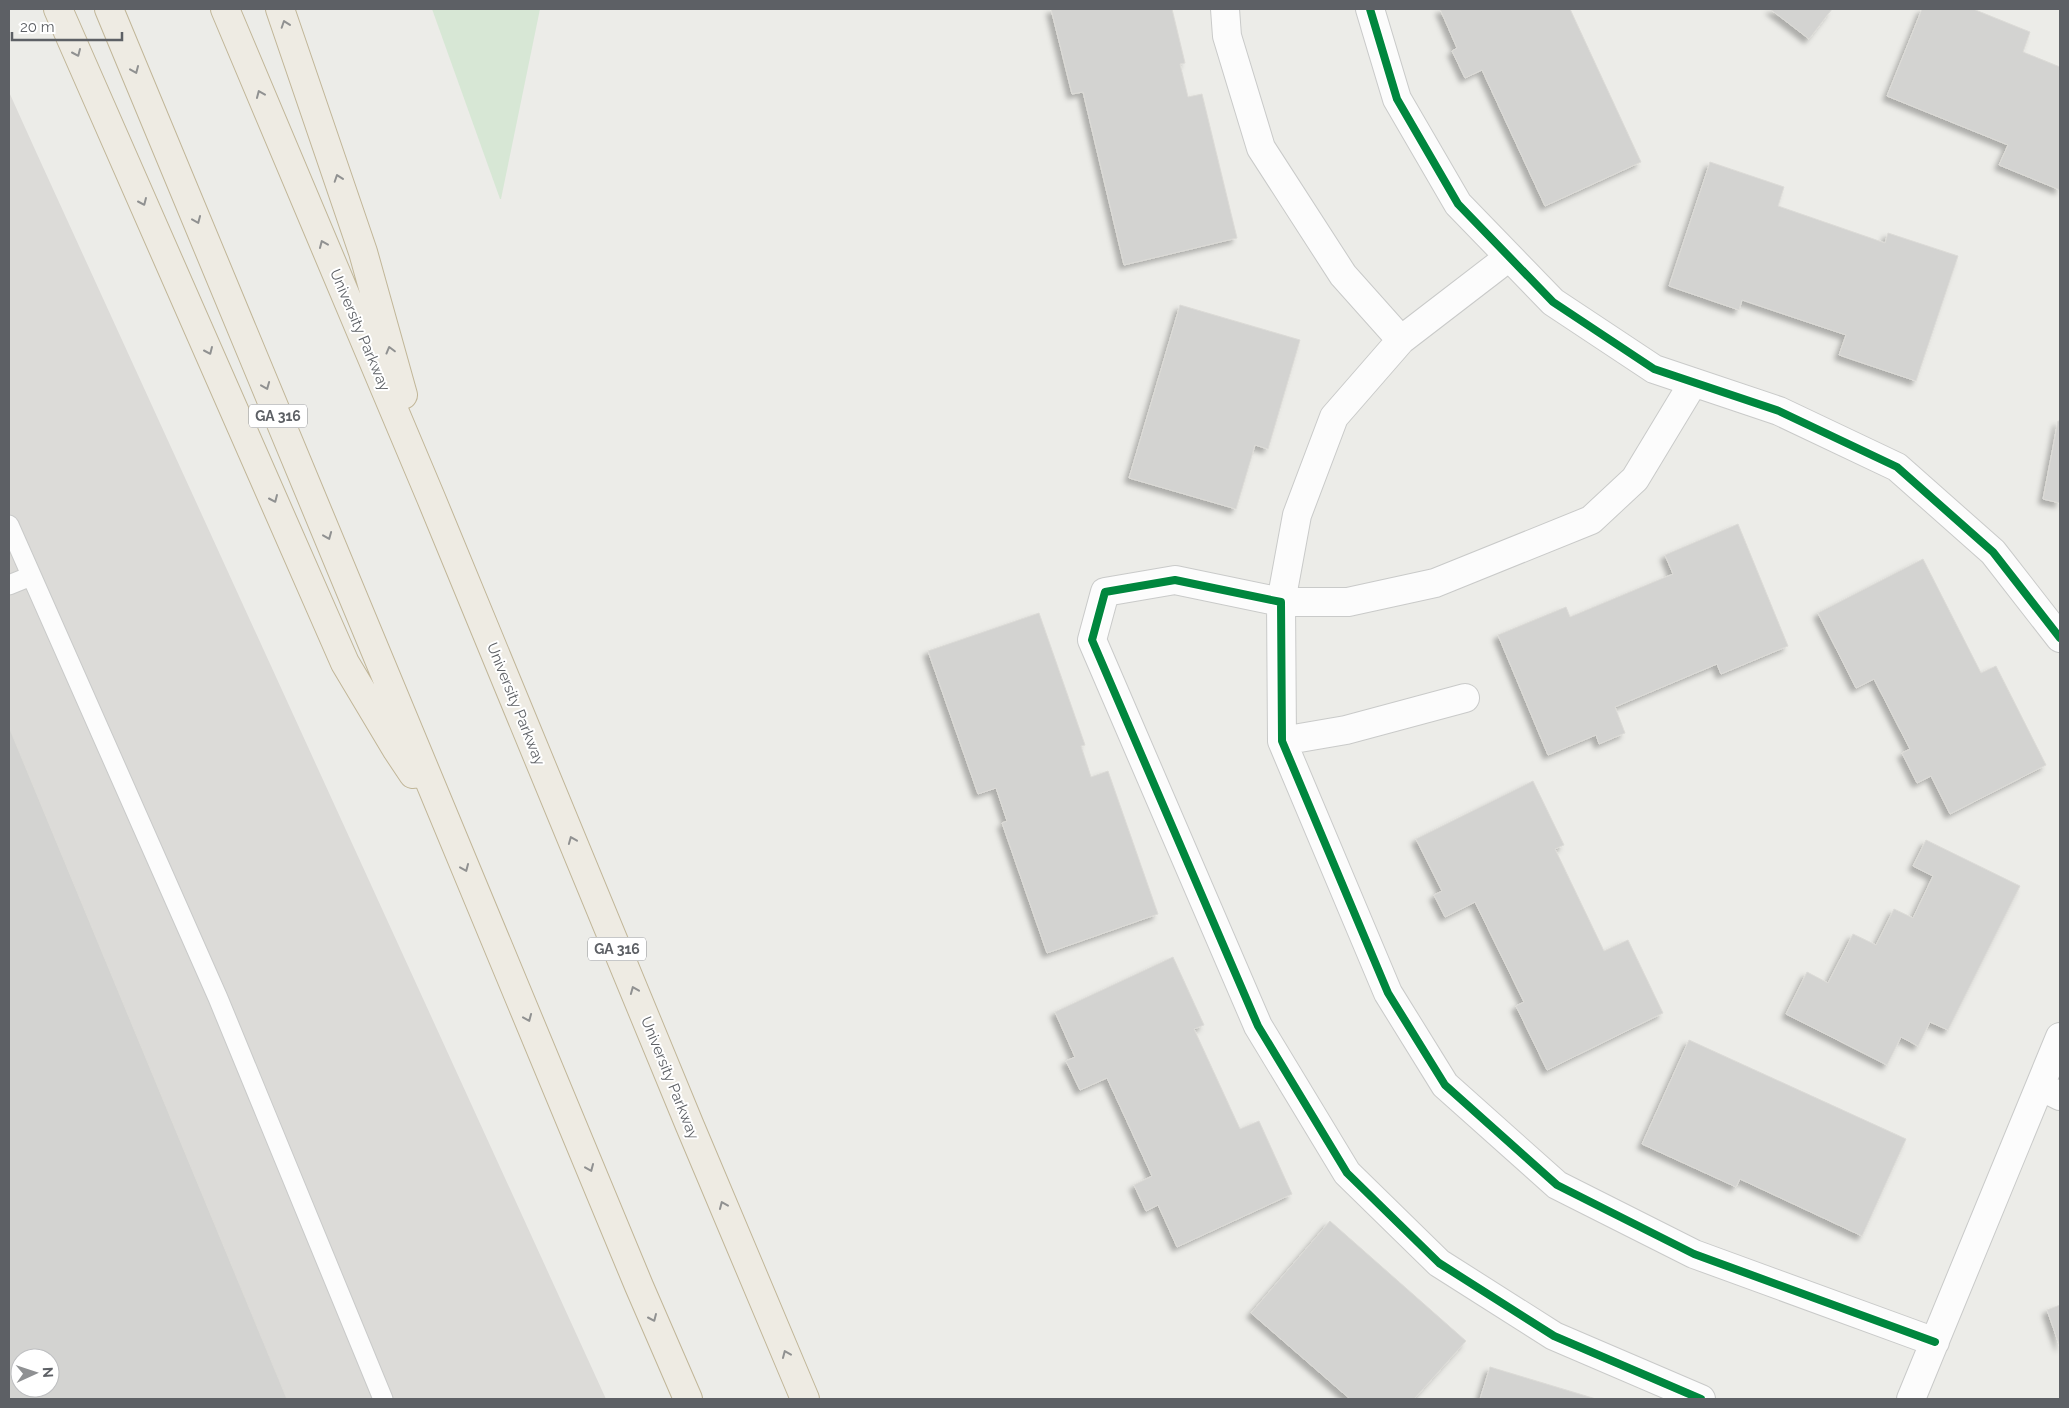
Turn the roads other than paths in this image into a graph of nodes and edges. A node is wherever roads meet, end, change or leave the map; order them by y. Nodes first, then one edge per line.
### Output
1 (58, 9) edge
2 (109, 9) edge
3 (225, 9) edge
4 (280, 9) edge
5 (1225, 9) edge
6 (1370, 9) edge
7 (1509, 257) junction
8 (1401, 340) junction
9 (1693, 383) junction
10 (431, 498) junction
11 (9, 525) edge
12 (31, 576) junction
13 (9, 585) edge
14 (1281, 602) junction
15 (2060, 638) edge
16 (1465, 698) dead end
17 (1282, 741) junction
18 (447, 823) junction
19 (2060, 1040) edge
20 (2050, 1091) edge
21 (1935, 1342) junction
22 (383, 1399) edge
23 (688, 1399) edge
24 (805, 1399) edge
25 (1701, 1399) edge
26 (1911, 1399) edge

1 -> 18 highway
2 -> 18 highway, GA 316
10 -> 3 highway, University Parkway / GA 316
10 -> 4 highway
5 - 8 street
6 - 7 street
7 - 8 street
7 - 9 street
8 - 14 street
9 - 14 street
9 - 15 street
24 -> 10 highway, University Parkway / GA 316
11 - 12 lane
12 - 13 lane
12 - 22 lane
14 - 17 street
14 - 25 street
16 - 17 street
17 - 21 street
18 -> 23 highway, GA 316
19 - 20 street
20 - 21 street
21 - 26 street

